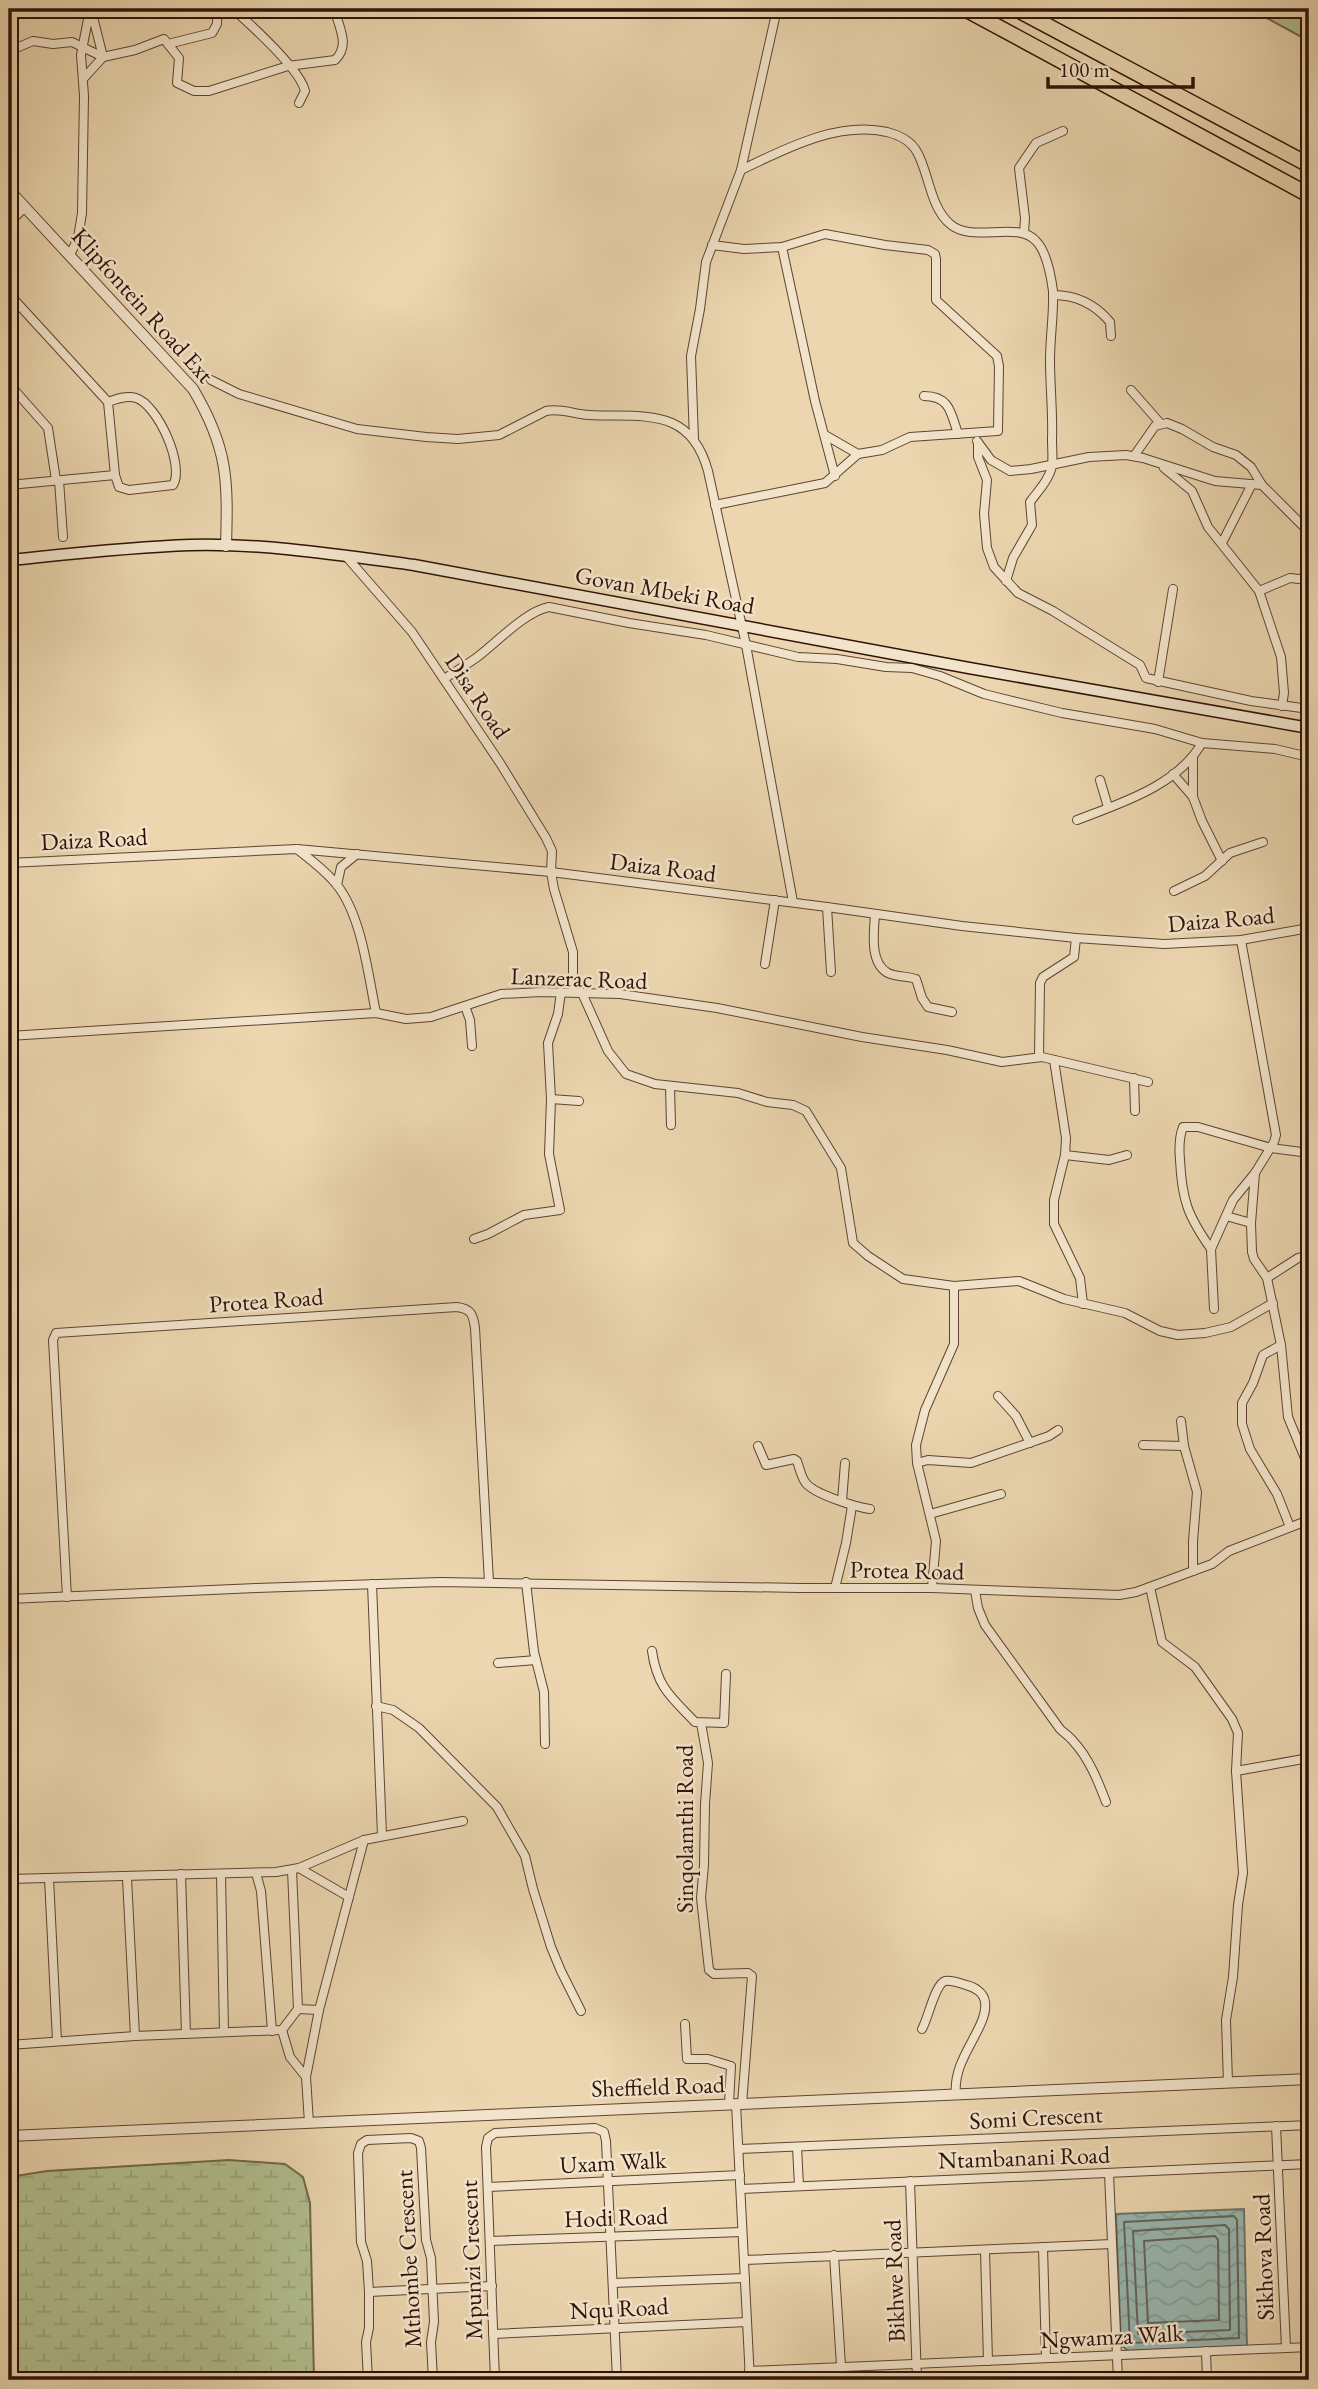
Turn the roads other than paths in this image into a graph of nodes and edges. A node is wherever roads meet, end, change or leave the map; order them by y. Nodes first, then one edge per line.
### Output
1 (90, 9) edge
2 (217, 9) edge
3 (233, 9) edge
4 (777, 9) edge
5 (965, 9) edge
6 (1016, 9) edge
7 (335, 15) dead end
8 (169, 44) junction
9 (82, 47) junction
10 (9, 51) edge
11 (103, 57) junction
12 (288, 66) junction
13 (83, 79) junction
14 (299, 103) dead end
15 (1063, 131) dead end
16 (1309, 165) edge
17 (741, 170) junction
18 (9, 190) edge
19 (1309, 195) edge
20 (25, 207) junction
21 (9, 223) edge
22 (1024, 233) junction
23 (712, 245) junction
24 (782, 247) junction
25 (70, 255) junction
26 (9, 294) edge
27 (1053, 295) junction
28 (1111, 336) dead end
29 (211, 380) dead end
30 (9, 384) edge
31 (1131, 390) dead end
32 (924, 396) dead end
33 (108, 402) junction
34 (1160, 423) junction
35 (974, 432) junction
36 (958, 434) junction
37 (825, 435) junction
38 (694, 440) junction
39 (978, 443) junction
40 (858, 454) junction
41 (1134, 456) junction
42 (1158, 464) junction
43 (1052, 465) junction
44 (115, 475) junction
45 (835, 476) junction
46 (57, 480) junction
47 (9, 485) edge
48 (1252, 485) junction
49 (1262, 485) junction
50 (715, 505) junction
51 (1309, 532) edge
52 (63, 537) dead end
53 (1222, 542) junction
54 (226, 546) junction
55 (345, 555) junction
56 (9, 560) edge
57 (1309, 580) edge
58 (1006, 581) junction
59 (1173, 589) dead end
60 (1259, 591) junction
61 (741, 625) junction
62 (746, 645) junction
63 (444, 679) junction
64 (1157, 682) junction
65 (1282, 706) junction
66 (1309, 709) edge
67 (1309, 728) edge
68 (1202, 743) junction
69 (1309, 757) edge
70 (1194, 758) junction
71 (1173, 774) junction
72 (1100, 780) dead end
73 (1193, 797) junction
74 (1108, 807) junction
75 (1077, 820) dead end
76 (1262, 842) dead end
77 (297, 849) junction
78 (358, 853) junction
79 (1222, 862) junction
80 (9, 863) edge
81 (551, 872) junction
82 (337, 885) junction
83 (1174, 891) dead end
84 (775, 900) junction
85 (793, 902) junction
86 (827, 907) junction
87 (875, 914) junction
88 (1309, 928) edge
89 (1076, 938) junction
90 (1241, 940) junction
91 (765, 964) dead end
92 (831, 972) dead end
93 (561, 992) junction
94 (578, 992) junction
95 (465, 1006) junction
96 (1309, 1011) edge
97 (952, 1012) dead end
98 (376, 1013) junction
99 (9, 1036) edge
100 (472, 1046) dead end
101 (1309, 1048) edge
102 (1039, 1056) junction
103 (1054, 1060) junction
104 (1134, 1078) junction
105 (1148, 1082) dead end
106 (670, 1086) junction
107 (551, 1099) junction
108 (579, 1101) dead end
109 (1135, 1111) dead end
110 (671, 1125) dead end
111 (1271, 1148) junction
112 (1309, 1153) edge
113 (1065, 1155) junction
114 (1126, 1155) dead end
115 (1255, 1173) junction
116 (1226, 1216) junction
117 (1251, 1223) junction
118 (474, 1239) dead end
119 (1211, 1249) junction
120 (1309, 1255) edge
121 (1267, 1278) junction
122 (954, 1286) junction
123 (1273, 1303) junction
124 (1083, 1304) junction
125 (1214, 1309) dead end
126 (1281, 1345) junction
127 (998, 1396) dead end
128 (1181, 1422) dead end
129 (1058, 1430) dead end
130 (1030, 1443) junction
131 (1143, 1445) dead end
132 (758, 1446) dead end
133 (1184, 1446) junction
134 (845, 1463) dead end
135 (917, 1463) junction
136 (1309, 1468) edge
137 (1001, 1494) dead end
138 (842, 1501) junction
139 (852, 1506) junction
140 (870, 1509) dead end
141 (930, 1514) junction
142 (1309, 1520) edge
143 (1290, 1527) junction
144 (1193, 1571) junction
145 (489, 1582) junction
146 (526, 1582) junction
147 (372, 1584) junction
148 (1150, 1587) junction
149 (835, 1588) junction
150 (932, 1588) junction
151 (975, 1590) junction
152 (67, 1597) junction
153 (9, 1599) edge
154 (652, 1651) dead end
155 (536, 1660) junction
156 (498, 1663) dead end
157 (726, 1674) dead end
158 (376, 1706) junction
159 (701, 1723) junction
160 (545, 1744) dead end
161 (1309, 1758) edge
162 (1236, 1772) junction
163 (1106, 1802) dead end
164 (463, 1821) dead end
165 (382, 1835) junction
166 (364, 1840) junction
167 (295, 1869) junction
168 (256, 1873) junction
169 (181, 1874) junction
170 (221, 1874) junction
171 (48, 1878) junction
172 (127, 1878) junction
173 (9, 1879) edge
174 (349, 1897) junction
175 (298, 2009) junction
176 (319, 2010) junction
177 (581, 2011) dead end
178 (685, 2024) dead end
179 (922, 2029) dead end
180 (282, 2030) junction
181 (272, 2031) junction
182 (224, 2032) junction
183 (186, 2034) junction
184 (135, 2036) junction
185 (57, 2040) junction
186 (9, 2045) edge
187 (306, 2077) junction
188 (1309, 2079) edge
189 (1228, 2082) junction
190 (956, 2094) junction
191 (736, 2104) junction
192 (309, 2123) junction
193 (1309, 2124) edge
194 (1276, 2126) junction
195 (9, 2136) edge
196 (797, 2147) junction
197 (739, 2149) junction
198 (1309, 2164) edge
199 (1278, 2165) junction
200 (1109, 2173) junction
201 (740, 2175) junction
202 (910, 2181) junction
203 (608, 2182) junction
204 (799, 2186) junction
205 (488, 2187) junction
206 (741, 2189) junction
207 (742, 2232) junction
208 (611, 2236) junction
209 (491, 2241) junction
210 (1112, 2244) junction
211 (1043, 2247) junction
212 (985, 2250) junction
213 (912, 2252) junction
214 (834, 2255) junction
215 (744, 2260) junction
216 (745, 2278) junction
217 (613, 2283) junction
218 (492, 2286) junction
219 (433, 2289) junction
220 (369, 2292) junction
221 (747, 2322) junction
222 (615, 2328) junction
223 (493, 2334) junction
224 (1309, 2347) edge
225 (1286, 2348) junction
226 (1206, 2351) junction
227 (1117, 2355) junction
228 (1046, 2358) junction
229 (988, 2361) junction
230 (916, 2364) junction
231 (841, 2367) junction
232 (750, 2375) edge
233 (368, 2380) edge
234 (433, 2380) edge
235 (495, 2380) edge
236 (617, 2380) edge
237 (917, 2380) edge
238 (1118, 2380) edge
239 (1207, 2380) edge

1 - 9 street
1 - 11 street
2 - 8 street
3 - 12 street
4 - 17 street
5 - 19 highway
6 - 16 highway
7 - 12 street
8 - 11 street
8 - 12 street
9 - 10 street
9 - 11 street
9 - 13 street
11 - 13 street
12 - 14 street
13 - 25 street
15 - 22 street
17 - 22 street
17 - 23 street
18 - 20 street, Klipfontein Road Ext
20 - 21 street
20 - 25 street, Klipfontein Road Ext
22 - 27 street
23 - 24 street
23 - 38 street
24 - 35 street
24 - 37 street
25 - 54 street, Klipfontein Road Ext
26 - 33 street
27 - 28 street
27 - 43 street
29 - 38 street
30 - 46 street
31 - 34 street
32 - 36 street
33 - 44 street
33 - 44 street
34 - 41 street
34 - 49 street
35 - 36 street
35 - 39 street
36 - 40 street
37 - 40 street
37 - 45 street
38 - 50 street
39 - 43 street
39 - 58 street
40 - 45 street
41 - 42 street
41 - 43 street
42 - 48 street
42 - 53 street
43 - 58 street
44 - 46 street
45 - 50 street
46 - 47 street
46 - 52 street
48 - 49 street
48 - 53 street
49 - 51 street
50 - 61 street
53 - 60 street
54 - 55 main road, Govan Mbeki Road
54 - 56 main road, Govan Mbeki Road
55 - 61 main road, Govan Mbeki Road
55 - 63 street, Disa Road
57 - 60 street
58 - 64 street
59 - 64 street
60 - 65 street
61 - 62 street
61 - 67 main road, Govan Mbeki Road
62 - 63 street
62 - 68 street
62 - 85 street
63 - 81 street, Disa Road
64 - 65 street
65 - 66 street
68 - 69 street
68 - 70 street
70 - 71 street
70 - 73 street
71 - 73 street
71 - 74 street
72 - 74 street
73 - 79 street
74 - 75 street
76 - 79 street
77 - 78 street, Daiza Road
77 - 80 street, Daiza Road
77 - 82 street
78 - 81 street, Daiza Road
78 - 82 street
79 - 83 street
81 - 84 street, Daiza Road
81 - 94 street, Disa Road
82 - 98 street
84 - 85 street, Daiza Road
84 - 91 street
85 - 86 street, Daiza Road
86 - 87 street, Daiza Road
86 - 92 street
87 - 89 street, Daiza Road
87 - 97 street
88 - 90 street, Daiza Road
89 - 90 street, Daiza Road
89 - 102 street
90 - 111 street
93 - 94 street, Lanzerac Road
93 - 95 street, Lanzerac Road
93 - 107 street
94 - 102 street, Lanzerac Road
94 - 106 street
95 - 98 street, Lanzerac Road
95 - 100 street
96 - 101 street
98 - 99 street, Lanzerac Road
102 - 103 street
103 - 104 street
103 - 113 street
104 - 105 street
104 - 109 street
106 - 110 street
106 - 122 street
107 - 108 street
107 - 118 street
111 - 112 street
111 - 115 street
111 - 119 street
113 - 114 street
113 - 124 street
115 - 116 street
115 - 117 street
116 - 117 street
116 - 119 street
117 - 121 street
119 - 125 street
120 - 121 street
121 - 123 street
122 - 124 street
122 - 135 street
123 - 124 street
123 - 126 street
126 - 136 street
126 - 143 street
127 - 130 street
128 - 133 street
129 - 130 street
130 - 135 street
131 - 133 street
132 - 138 street
133 - 144 street
134 - 138 street
135 - 141 street
137 - 141 street
138 - 139 street
139 - 140 street
139 - 149 street
141 - 150 street
142 - 143 street, Protea Road
143 - 144 street, Protea Road
144 - 148 street, Protea Road
145 - 146 street, Protea Road
145 - 147 street, Protea Road
145 - 152 street, Protea Road
146 - 149 street, Protea Road
146 - 155 street
147 - 152 street, Protea Road
147 - 158 street
148 - 151 street, Protea Road
148 - 162 street
149 - 150 street, Protea Road
150 - 151 street, Protea Road
151 - 163 street
152 - 153 street, Protea Road
154 - 159 street, Sinqolamthi Road
155 - 156 street
155 - 160 street
157 - 159 street, Sinqolamthi Road
158 - 165 street
158 - 177 street
159 - 191 street, Sinqolamthi Road
161 - 162 street
162 - 189 street
164 - 165 street
165 - 166 street
166 - 167 street
166 - 174 street
167 - 168 street
167 - 174 street
167 - 175 street
168 - 170 street
168 - 181 street
169 - 170 street
169 - 172 street
169 - 183 street
170 - 182 street
171 - 172 street
171 - 173 street
171 - 185 street
172 - 184 street
174 - 176 street
175 - 176 street
175 - 180 street
176 - 187 street
178 - 191 street
179 - 190 street
180 - 181 street
180 - 187 street
181 - 182 street
182 - 183 street
183 - 184 street
184 - 185 street
185 - 186 street
187 - 192 street
188 - 189 street, Sheffield Road
189 - 190 street, Sheffield Road
190 - 191 street, Sheffield Road
191 - 192 street, Sheffield Road
191 - 197 street, Sinqolamthi Road
192 - 195 street, Sheffield Road
193 - 194 street, Somi Crescent
194 - 196 street, Somi Crescent
194 - 199 street
196 - 197 street, Somi Crescent
196 - 204 street
197 - 201 street, Sinqolamthi Road
198 - 199 street, Ntambanani Road
199 - 200 street, Ntambanani Road
199 - 225 street, Sikhova Road
200 - 202 street, Ntambanani Road
200 - 210 street
201 - 203 street, Uxam Walk
201 - 206 street, Sinqolamthi Road
202 - 204 street, Ntambanani Road
202 - 213 street, Bikhwe Road
203 - 205 street, Uxam Walk
203 - 205 street, Mpunzi Crescent
203 - 208 street
204 - 206 street, Ntambanani Road
205 - 209 street, Mpunzi Crescent
206 - 207 street, Sinqolamthi Road
207 - 208 street, Hodi Road
207 - 215 street, Sinqolamthi Road
208 - 209 street, Hodi Road
208 - 217 street
209 - 218 street, Mpunzi Crescent
210 - 211 street
210 - 227 street
211 - 212 street
211 - 228 street
212 - 213 street
212 - 229 street
213 - 214 street
213 - 230 street, Bikhwe Road
214 - 215 street
214 - 231 street
215 - 216 street, Sinqolamthi Road
216 - 217 street
216 - 221 street, Sinqolamthi Road
217 - 222 street
218 - 219 street
218 - 223 street, Mpunzi Crescent
219 - 220 street
219 - 220 street, Mthombe Crescent
219 - 234 street, Mthombe Crescent
220 - 233 street, Mthombe Crescent
221 - 222 street, Nqu Road
221 - 232 street, Sinqolamthi Road
222 - 223 street, Nqu Road
222 - 236 street
223 - 235 street, Mpunzi Crescent
224 - 225 street, Ngwamza Walk
225 - 226 street, Ngwamza Walk
226 - 227 street, Ngwamza Walk
226 - 239 street
227 - 228 street, Ngwamza Walk
227 - 238 street
228 - 229 street, Ngwamza Walk
229 - 230 street, Ngwamza Walk
230 - 231 street, Ngwamza Walk
230 - 237 street, Bikhwe Road
231 - 232 street, Ngwamza Walk

